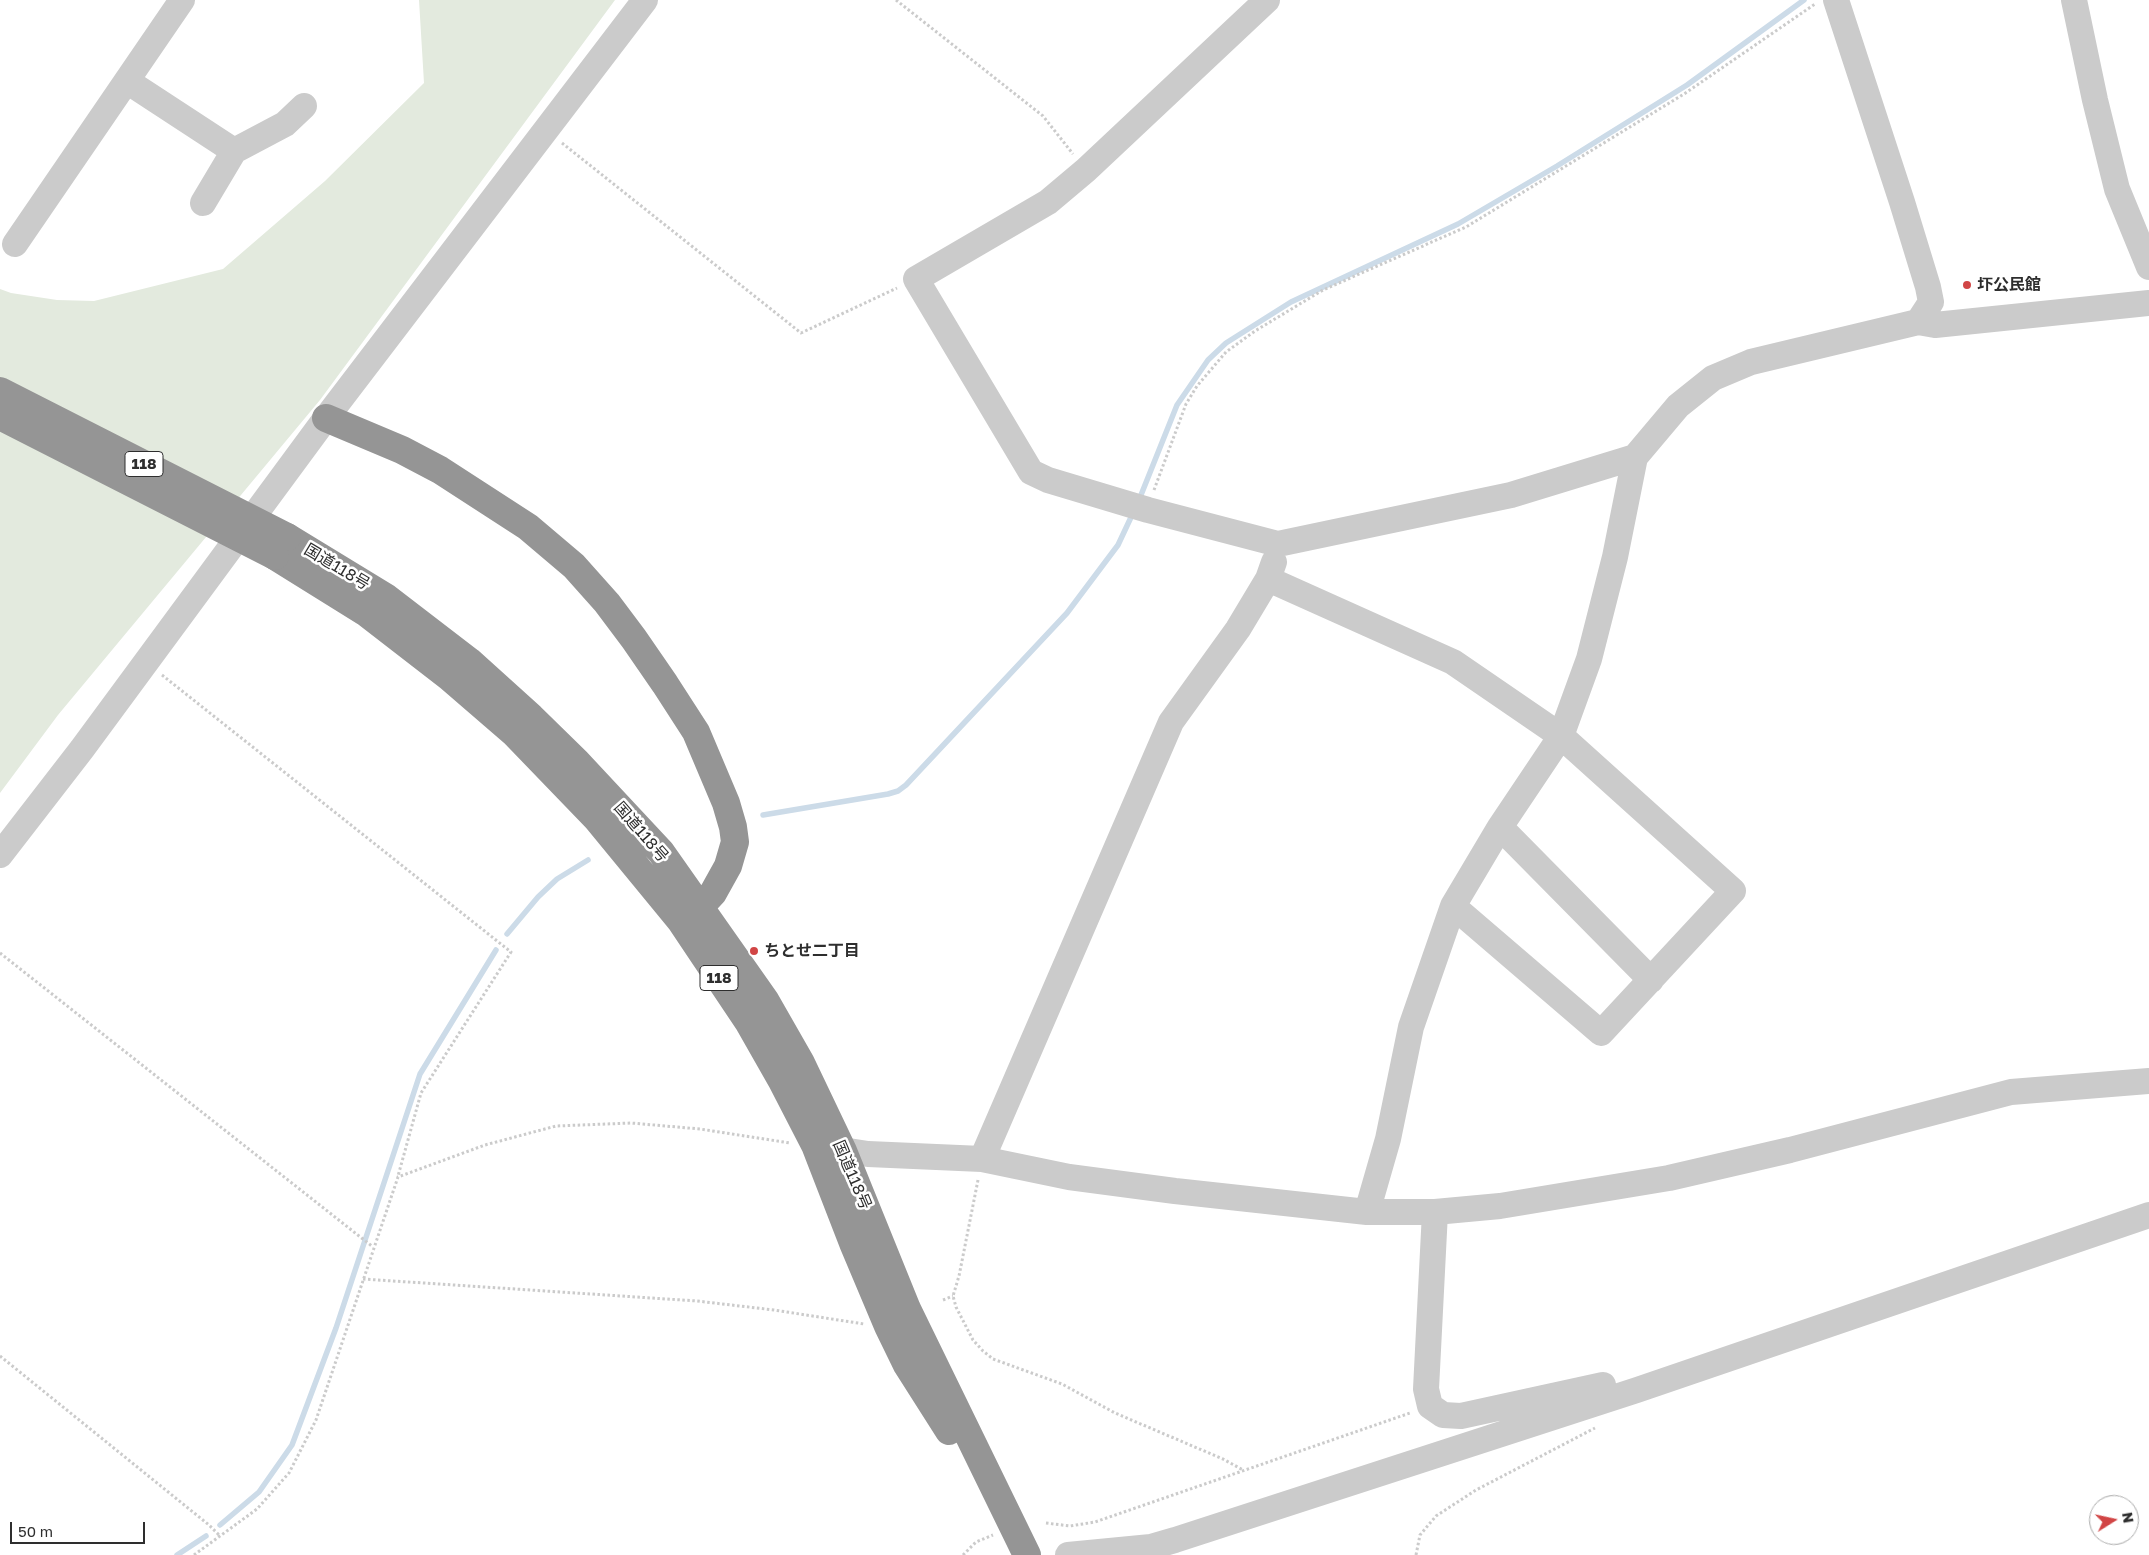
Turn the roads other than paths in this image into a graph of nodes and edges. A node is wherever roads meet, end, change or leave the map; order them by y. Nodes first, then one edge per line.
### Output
1 (182, 0) edge
2 (645, 0) edge
3 (1267, 0) edge
4 (1836, 0) edge
5 (2074, 0) edge
6 (126, 81) junction
7 (304, 106) dead end
8 (234, 151) junction
9 (203, 203) dead end
10 (15, 244) dead end
11 (2149, 266) edge
12 (2149, 302) edge
13 (1918, 322) junction
14 (0, 391) edge
15 (0, 416) edge
16 (326, 418) junction
17 (1635, 457) junction
18 (1278, 544) junction
19 (281, 547) junction
20 (1268, 579) junction
21 (1561, 736) junction
22 (1500, 828) junction
23 (0, 855) edge
24 (1453, 906) junction
25 (690, 914) junction
26 (1651, 980) junction
27 (2149, 1080) edge
28 (815, 1145) junction
29 (843, 1151) junction
30 (982, 1159) junction
31 (1367, 1212) junction
32 (1435, 1212) junction
33 (2149, 1215) edge
34 (1638, 1397) junction
35 (1003, 1528) junction
36 (1027, 1555) edge
37 (1068, 1555) edge

1 - 6 street
2 - 16 street
3 - 18 street
4 - 13 street
5 - 11 street
6 - 8 street
6 - 10 street
7 - 8 street
8 - 9 street
12 - 13 street
13 - 17 street
14 - 19 highway, 国道118号 / 118, bridge
15 - 19 highway, 国道118号 / 118, bridge
16 - 23 street
16 - 25 highway
17 - 18 street
17 - 21 street
18 - 20 street
19 - 25 highway, 国道118号 / 118
20 - 21 street
20 - 30 street
21 - 22 street
21 - 26 street
22 - 24 street
22 - 26 street
24 - 26 street
24 - 31 street
25 - 28 highway, 国道118号 / 118
25 - 29 highway, 国道118号 / 118
27 - 32 street
28 - 29 street
28 - 35 highway, 国道118号 / 118
29 - 30 street
29 - 35 highway, 国道118号 / 118
30 - 31 street
31 - 32 street
32 - 34 street
33 - 34 street
34 - 37 street
35 - 36 highway, 国道118号 / 118

